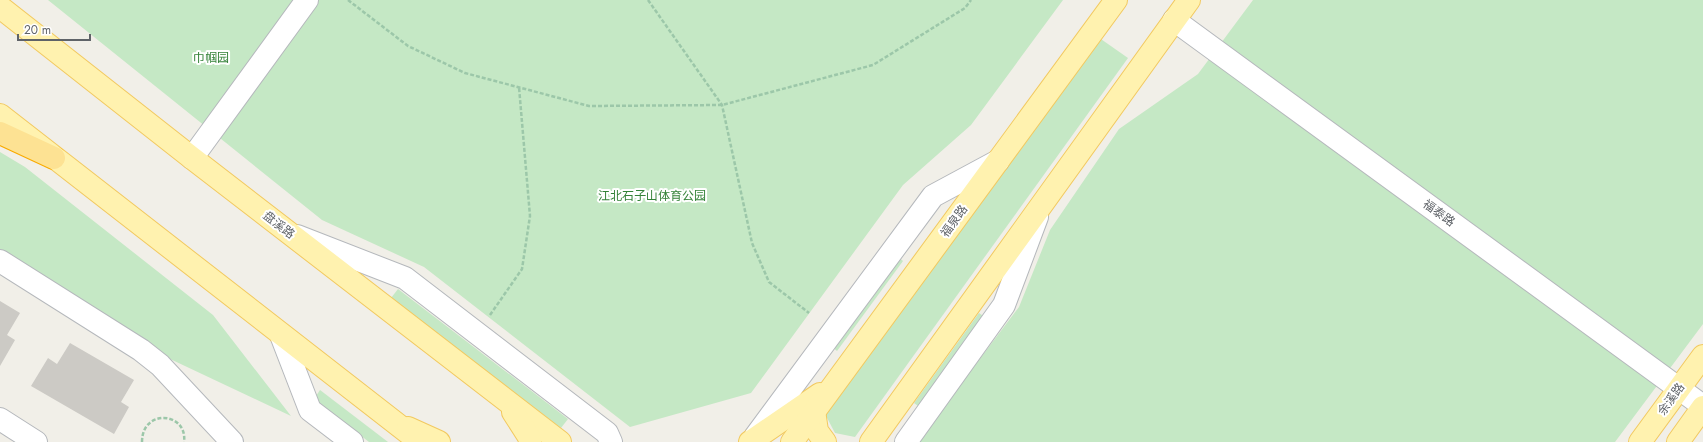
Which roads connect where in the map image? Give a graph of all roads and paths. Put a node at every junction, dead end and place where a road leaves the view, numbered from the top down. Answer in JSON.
{"nodes":[{"id":1,"x":307,"y":0,"type":"edge"},
{"id":2,"x":348,"y":0,"type":"edge"},
{"id":3,"x":648,"y":0,"type":"edge"},
{"id":4,"x":971,"y":0,"type":"edge"},
{"id":5,"x":1116,"y":0,"type":"edge"},
{"id":6,"x":1189,"y":0,"type":"edge"},
{"id":7,"x":2,"y":5,"type":"edge"},
{"id":8,"x":1174,"y":20,"type":"junction"},
{"id":9,"x":519,"y":87,"type":"junction"},
{"id":10,"x":722,"y":105,"type":"junction"},
{"id":11,"x":0,"y":115,"type":"edge"},
{"id":12,"x":0,"y":133,"type":"edge"},
{"id":13,"x":54,"y":158,"type":"junction"},
{"id":14,"x":192,"y":158,"type":"junction"},
{"id":15,"x":998,"y":161,"type":"junction"},
{"id":16,"x":1041,"y":206,"type":"junction"},
{"id":17,"x":289,"y":232,"type":"junction"},
{"id":18,"x":0,"y":262,"type":"edge"},
{"id":19,"x":809,"y":314,"type":"dead end"},
{"id":20,"x":489,"y":317,"type":"dead end"},
{"id":21,"x":281,"y":335,"type":"junction"},
{"id":22,"x":1703,"y":356,"type":"edge"},
{"id":23,"x":834,"y":384,"type":"junction"},
{"id":24,"x":1679,"y":388,"type":"junction"},
{"id":25,"x":505,"y":400,"type":"junction"},
{"id":26,"x":1703,"y":407,"type":"edge"},
{"id":27,"x":814,"y":411,"type":"junction"},
{"id":28,"x":0,"y":419,"type":"edge"},
{"id":29,"x":886,"y":421,"type":"junction"},
{"id":30,"x":396,"y":423,"type":"junction"},
{"id":31,"x":752,"y":441,"type":"edge"},
{"id":32,"x":36,"y":442,"type":"edge"},
{"id":33,"x":142,"y":442,"type":"edge"},
{"id":34,"x":184,"y":442,"type":"edge"},
{"id":35,"x":232,"y":442,"type":"edge"},
{"id":36,"x":352,"y":442,"type":"edge"},
{"id":37,"x":420,"y":442,"type":"edge"},
{"id":38,"x":439,"y":442,"type":"edge"},
{"id":39,"x":530,"y":442,"type":"edge"},
{"id":40,"x":560,"y":442,"type":"edge"},
{"id":41,"x":611,"y":442,"type":"edge"},
{"id":42,"x":792,"y":442,"type":"edge"},
{"id":43,"x":825,"y":442,"type":"edge"},
{"id":44,"x":871,"y":442,"type":"edge"},
{"id":45,"x":877,"y":442,"type":"edge"},
{"id":46,"x":906,"y":442,"type":"edge"},
{"id":47,"x":1640,"y":442,"type":"edge"},
{"id":48,"x":1678,"y":442,"type":"edge"}],
"edges":[{"from":1,"to":14,"type":"street"},
{"from":2,"to":9,"type":"path"},
{"from":3,"to":10,"type":"path"},
{"from":4,"to":10,"type":"path"},
{"from":5,"to":15,"type":"main road","name":"福泉路"},
{"from":6,"to":8,"type":"main road"},
{"from":7,"to":14,"type":"main road","name":"盘溪路"},
{"from":8,"to":16,"type":"main road"},
{"from":8,"to":24,"type":"street","name":"福泰路"},
{"from":9,"to":10,"type":"path"},
{"from":9,"to":20,"type":"path"},
{"from":10,"to":19,"type":"path"},
{"from":11,"to":13,"type":"main road"},
{"from":12,"to":13,"type":"highway"},
{"from":13,"to":21,"type":"main road"},
{"from":14,"to":17,"type":"main road","name":"盘溪路"},
{"from":15,"to":23,"type":"main road","name":"福泉路"},
{"from":15,"to":31,"type":"street"},
{"from":16,"to":29,"type":"main road"},
{"from":16,"to":46,"type":"street"},
{"from":17,"to":25,"type":"main road","name":"盘溪路"},
{"from":17,"to":41,"type":"street"},
{"from":18,"to":35,"type":"street"},
{"from":21,"to":30,"type":"main road"},
{"from":21,"to":36,"type":"street"},
{"from":22,"to":24,"type":"main road","name":"余溪路"},
{"from":23,"to":27,"type":"main road","name":"福泉路"},
{"from":23,"to":31,"type":"main road"},
{"from":24,"to":26,"type":"street","name":"福泰路"},
{"from":24,"to":47,"type":"main road","name":"余溪路"},
{"from":25,"to":39,"type":"main road"},
{"from":25,"to":40,"type":"main road","name":"盘溪路"},
{"from":26,"to":48,"type":"main road"},
{"from":27,"to":42,"type":"main road","name":"福泉路"},
{"from":27,"to":43,"type":"main road"},
{"from":28,"to":32,"type":"street"},
{"from":29,"to":44,"type":"main road"},
{"from":29,"to":45,"type":"main road"},
{"from":30,"to":37,"type":"main road"},
{"from":30,"to":38,"type":"main road"},
{"from":33,"to":34,"type":"path"}]}
